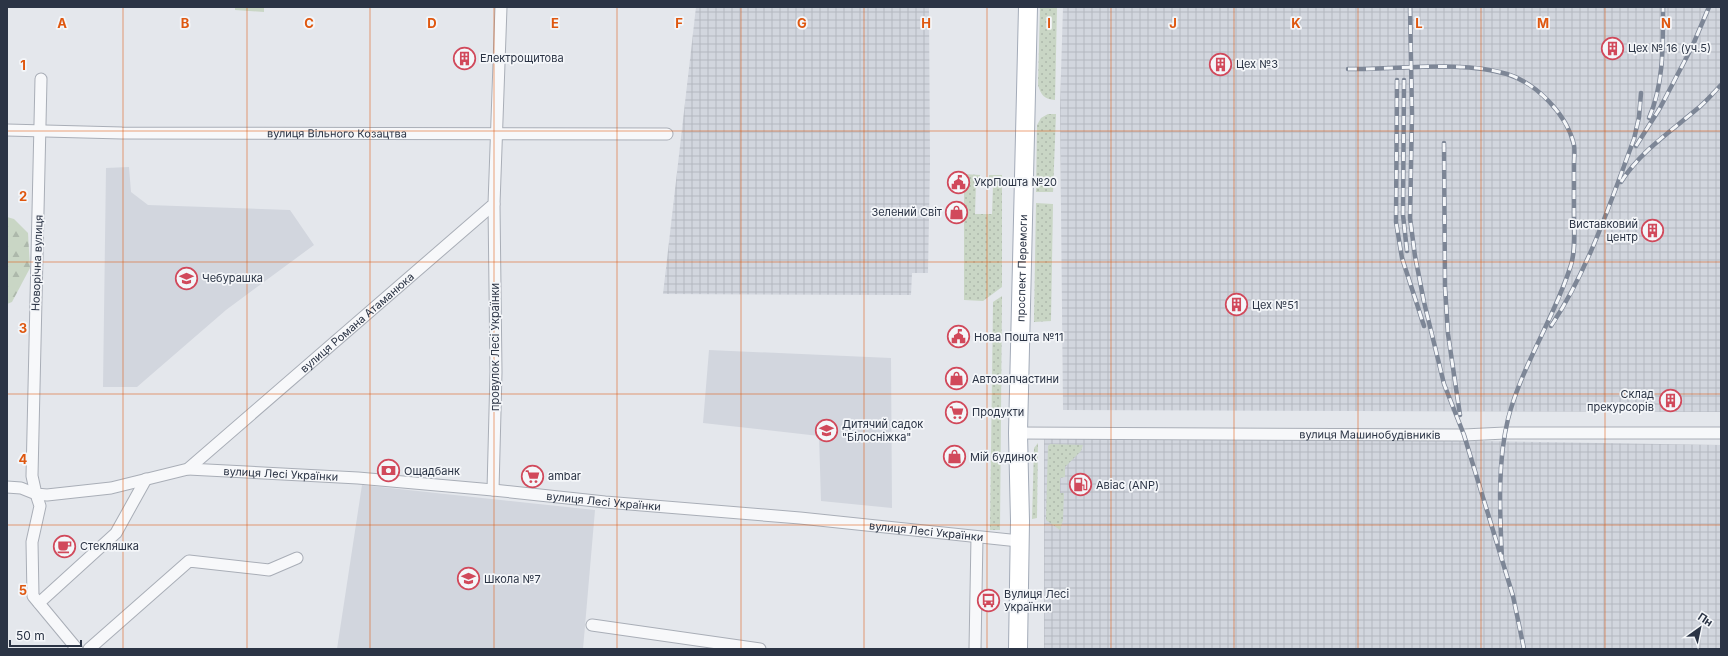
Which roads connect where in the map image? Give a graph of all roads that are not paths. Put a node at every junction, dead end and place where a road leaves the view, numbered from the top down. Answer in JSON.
{"nodes":[{"id":1,"x":501,"y":7,"type":"edge"},
{"id":2,"x":1028,"y":7,"type":"edge"},
{"id":3,"x":41,"y":79,"type":"dead end"},
{"id":4,"x":7,"y":130,"type":"edge"},
{"id":5,"x":40,"y":130,"type":"junction"},
{"id":6,"x":667,"y":134,"type":"dead end"},
{"id":7,"x":497,"y":135,"type":"junction"},
{"id":8,"x":494,"y":204,"type":"junction"},
{"id":9,"x":1721,"y":432,"type":"edge"},
{"id":10,"x":1018,"y":433,"type":"junction"},
{"id":11,"x":188,"y":468,"type":"junction"},
{"id":12,"x":146,"y":479,"type":"junction"},
{"id":13,"x":7,"y":487,"type":"edge"},
{"id":14,"x":493,"y":490,"type":"junction"},
{"id":15,"x":36,"y":494,"type":"junction"},
{"id":16,"x":977,"y":537,"type":"junction"},
{"id":17,"x":1019,"y":541,"type":"junction"},
{"id":18,"x":297,"y":558,"type":"dead end"},
{"id":19,"x":36,"y":600,"type":"junction"},
{"id":20,"x":592,"y":625,"type":"dead end"},
{"id":21,"x":77,"y":649,"type":"edge"},
{"id":22,"x":89,"y":649,"type":"edge"},
{"id":23,"x":760,"y":649,"type":"edge"},
{"id":24,"x":975,"y":649,"type":"edge"},
{"id":25,"x":1018,"y":649,"type":"edge"}],
"edges":[{"from":1,"to":7,"type":"street"},
{"from":2,"to":10,"type":"main road","name":"проспект Перемоги"},
{"from":3,"to":5,"type":"street","name":"Новорічна вулиця"},
{"from":4,"to":5,"type":"street","name":"вулиця Вільного Козацтва"},
{"from":5,"to":7,"type":"street","name":"вулиця Вільного Козацтва"},
{"from":5,"to":15,"type":"street","name":"Новорічна вулиця"},
{"from":6,"to":7,"type":"street","name":"вулиця Вільного Козацтва"},
{"from":7,"to":8,"type":"street"},
{"from":8,"to":11,"type":"street","name":"вулиця Романа Атаманюка"},
{"from":8,"to":14,"type":"street","name":"провулок Лесі Українки"},
{"from":9,"to":10,"type":"street","name":"вулиця Машинобудівників"},
{"from":10,"to":17,"type":"main road","name":"проспект Перемоги"},
{"from":11,"to":12,"type":"street","name":"вулиця Романа Атаманюка"},
{"from":11,"to":14,"type":"street","name":"вулиця Лесі Українки"},
{"from":12,"to":15,"type":"street","name":"вулиця Романа Атаманюка"},
{"from":12,"to":19,"type":"street"},
{"from":13,"to":15,"type":"street","name":"вулиця Романа Атаманюка"},
{"from":14,"to":16,"type":"street","name":"вулиця Лесі Українки"},
{"from":15,"to":19,"type":"street"},
{"from":16,"to":17,"type":"street","name":"вулиця Лесі Українки"},
{"from":16,"to":24,"type":"street"},
{"from":17,"to":25,"type":"main road","name":"проспект Перемоги"},
{"from":18,"to":22,"type":"street"},
{"from":19,"to":21,"type":"street"},
{"from":20,"to":23,"type":"street"}]}
